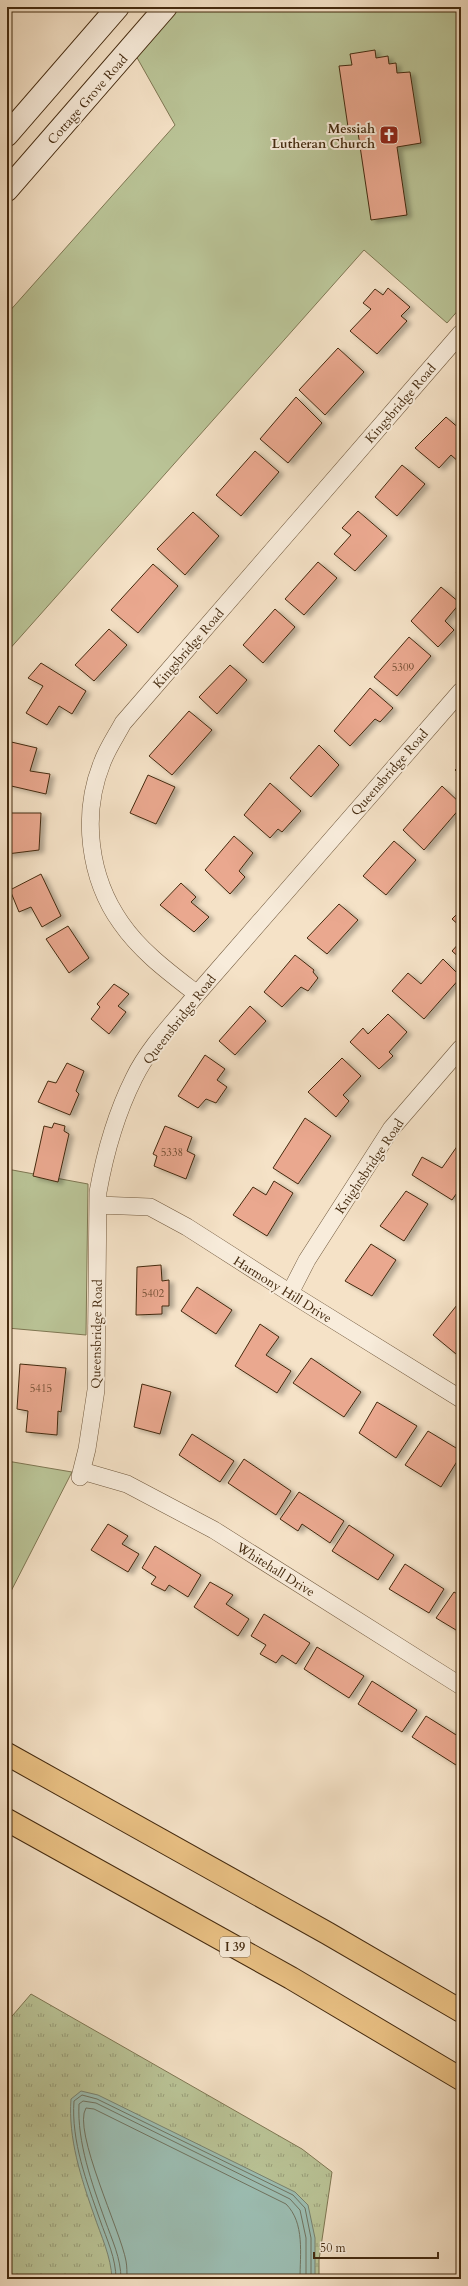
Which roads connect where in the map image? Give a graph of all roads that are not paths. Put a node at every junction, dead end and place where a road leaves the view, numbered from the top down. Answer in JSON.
{"nodes":[{"id":1,"x":118,"y":7,"type":"edge"},
{"id":2,"x":166,"y":7,"type":"edge"},
{"id":3,"x":7,"y":135,"type":"edge"},
{"id":4,"x":7,"y":190,"type":"edge"},
{"id":5,"x":461,"y":333,"type":"edge"},
{"id":6,"x":461,"y":691,"type":"edge"},
{"id":7,"x":197,"y":994,"type":"junction"},
{"id":8,"x":461,"y":1048,"type":"edge"},
{"id":9,"x":98,"y":1205,"type":"junction"},
{"id":10,"x":290,"y":1294,"type":"junction"},
{"id":11,"x":461,"y":1399,"type":"edge"},
{"id":12,"x":81,"y":1474,"type":"joint"},
{"id":13,"x":461,"y":1686,"type":"edge"},
{"id":14,"x":7,"y":1754,"type":"edge"},
{"id":15,"x":7,"y":1820,"type":"edge"},
{"id":16,"x":461,"y":2011,"type":"edge"},
{"id":17,"x":461,"y":2079,"type":"edge"}],
"edges":[{"from":1,"to":3,"type":"main road"},
{"from":2,"to":4,"type":"main road","name":"Cottage Grove Road"},
{"from":5,"to":7,"type":"street","name":"Kingsbridge Road"},
{"from":6,"to":7,"type":"street","name":"Queensbridge Road"},
{"from":7,"to":9,"type":"street","name":"Queensbridge Road"},
{"from":8,"to":10,"type":"street","name":"Knightsbridge Road"},
{"from":9,"to":10,"type":"street","name":"Harmony Hill Drive"},
{"from":9,"to":12,"type":"street","name":"Queensbridge Road"},
{"from":10,"to":11,"type":"street","name":"Harmony Hill Drive"},
{"from":12,"to":13,"type":"street","name":"Whitehall Drive"},
{"from":14,"to":16,"type":"highway"},
{"from":15,"to":17,"type":"highway","number":"I 39"}]}
